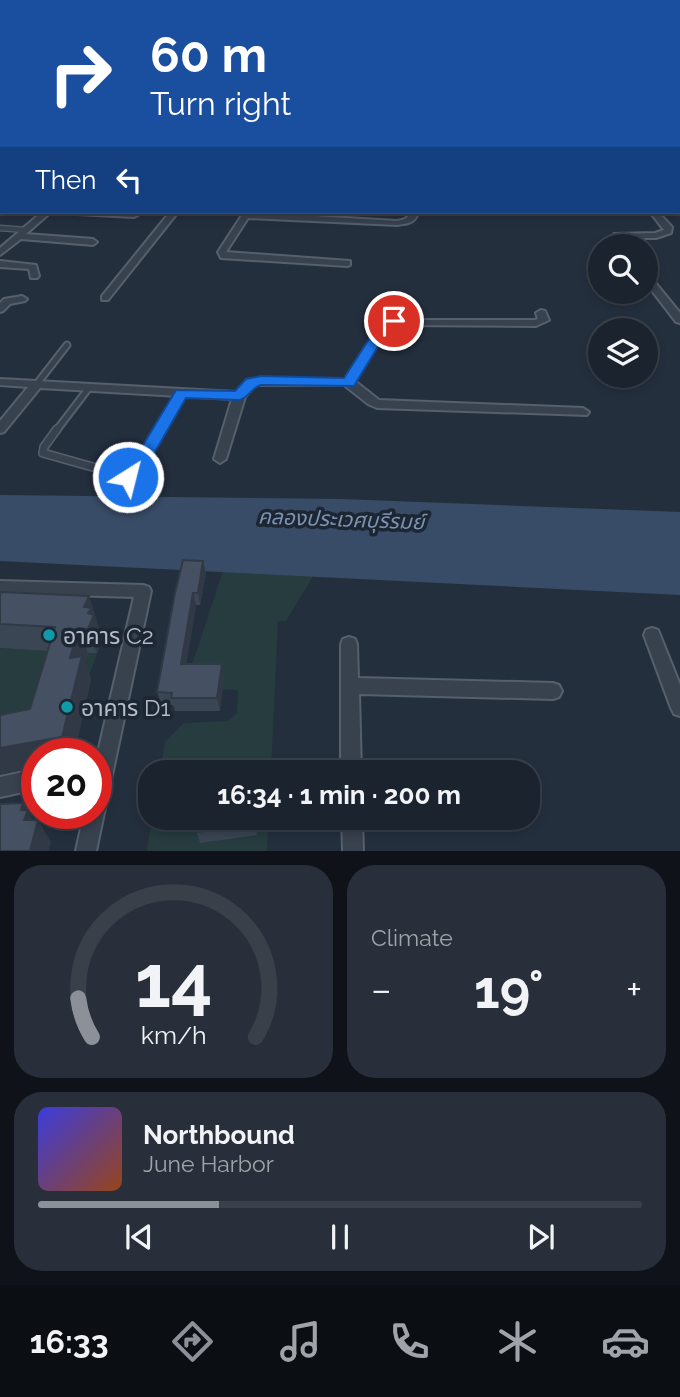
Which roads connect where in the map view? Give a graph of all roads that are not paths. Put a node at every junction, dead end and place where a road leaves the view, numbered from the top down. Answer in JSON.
{"nodes":[{"id":1,"x":45,"y":214,"type":"edge"},
{"id":2,"x":116,"y":214,"type":"edge"},
{"id":3,"x":172,"y":214,"type":"edge"},
{"id":4,"x":246,"y":214,"type":"edge"},
{"id":5,"x":262,"y":214,"type":"edge"},
{"id":6,"x":414,"y":214,"type":"edge"},
{"id":7,"x":656,"y":214,"type":"edge"},
{"id":8,"x":134,"y":215,"type":"dead end"},
{"id":9,"x":0,"y":228,"type":"edge"},
{"id":10,"x":23,"y":233,"type":"junction"},
{"id":11,"x":658,"y":234,"type":"edge"},
{"id":12,"x":93,"y":242,"type":"dead end"},
{"id":13,"x":0,"y":252,"type":"edge"},
{"id":14,"x":347,"y":263,"type":"dead end"},
{"id":15,"x":0,"y":264,"type":"edge"},
{"id":16,"x":34,"y":276,"type":"dead end"},
{"id":17,"x":658,"y":292,"type":"edge"},
{"id":18,"x":105,"y":298,"type":"dead end"},
{"id":19,"x":22,"y":299,"type":"dead end"},
{"id":20,"x":0,"y":309,"type":"edge"},
{"id":21,"x":541,"y":313,"type":"dead end"},
{"id":22,"x":680,"y":320,"type":"edge"},
{"id":23,"x":66,"y":345,"type":"dead end"},
{"id":24,"x":0,"y":382,"type":"edge"},
{"id":25,"x":348,"y":383,"type":"junction"},
{"id":26,"x":36,"y":385,"type":"junction"},
{"id":27,"x":88,"y":389,"type":"junction"},
{"id":28,"x":181,"y":393,"type":"junction"},
{"id":29,"x":239,"y":396,"type":"junction"},
{"id":30,"x":583,"y":412,"type":"dead end"},
{"id":31,"x":0,"y":429,"type":"edge"},
{"id":32,"x":220,"y":459,"type":"dead end"},
{"id":33,"x":0,"y":587,"type":"edge"},
{"id":34,"x":652,"y":635,"type":"dead end"},
{"id":35,"x":349,"y":645,"type":"dead end"},
{"id":36,"x":349,"y":686,"type":"junction"},
{"id":37,"x":553,"y":691,"type":"dead end"},
{"id":38,"x":680,"y":708,"type":"edge"},
{"id":39,"x":108,"y":738,"type":"edge"},
{"id":40,"x":351,"y":760,"type":"edge"},
{"id":41,"x":21,"y":782,"type":"edge"},
{"id":42,"x":0,"y":787,"type":"edge"},
{"id":43,"x":91,"y":829,"type":"edge"},
{"id":44,"x":352,"y":830,"type":"edge"},
{"id":45,"x":86,"y":851,"type":"edge"},
{"id":46,"x":353,"y":851,"type":"edge"}],
"edges":[{"from":1,"to":10,"type":"street"},
{"from":2,"to":8,"type":"street"},
{"from":3,"to":18,"type":"street"},
{"from":4,"to":14,"type":"street"},
{"from":5,"to":6,"type":"street"},
{"from":7,"to":11,"type":"street"},
{"from":9,"to":10,"type":"lane"},
{"from":10,"to":12,"type":"street"},
{"from":10,"to":13,"type":"street"},
{"from":15,"to":16,"type":"street"},
{"from":17,"to":22,"type":"street"},
{"from":19,"to":20,"type":"street"},
{"from":21,"to":25,"type":"street"},
{"from":23,"to":26,"type":"lane"},
{"from":24,"to":26,"type":"street"},
{"from":25,"to":29,"type":"street"},
{"from":25,"to":30,"type":"street"},
{"from":26,"to":27,"type":"street"},
{"from":26,"to":31,"type":"street"},
{"from":27,"to":28,"type":"street"},
{"from":27,"to":28,"type":"lane"},
{"from":28,"to":29,"type":"street"},
{"from":29,"to":32,"type":"street"},
{"from":33,"to":39,"type":"street"},
{"from":34,"to":38,"type":"street"},
{"from":35,"to":36,"type":"street"},
{"from":36,"to":37,"type":"street"},
{"from":36,"to":40,"type":"street"},
{"from":41,"to":42,"type":"street"},
{"from":43,"to":45,"type":"street"},
{"from":44,"to":46,"type":"street"}]}
